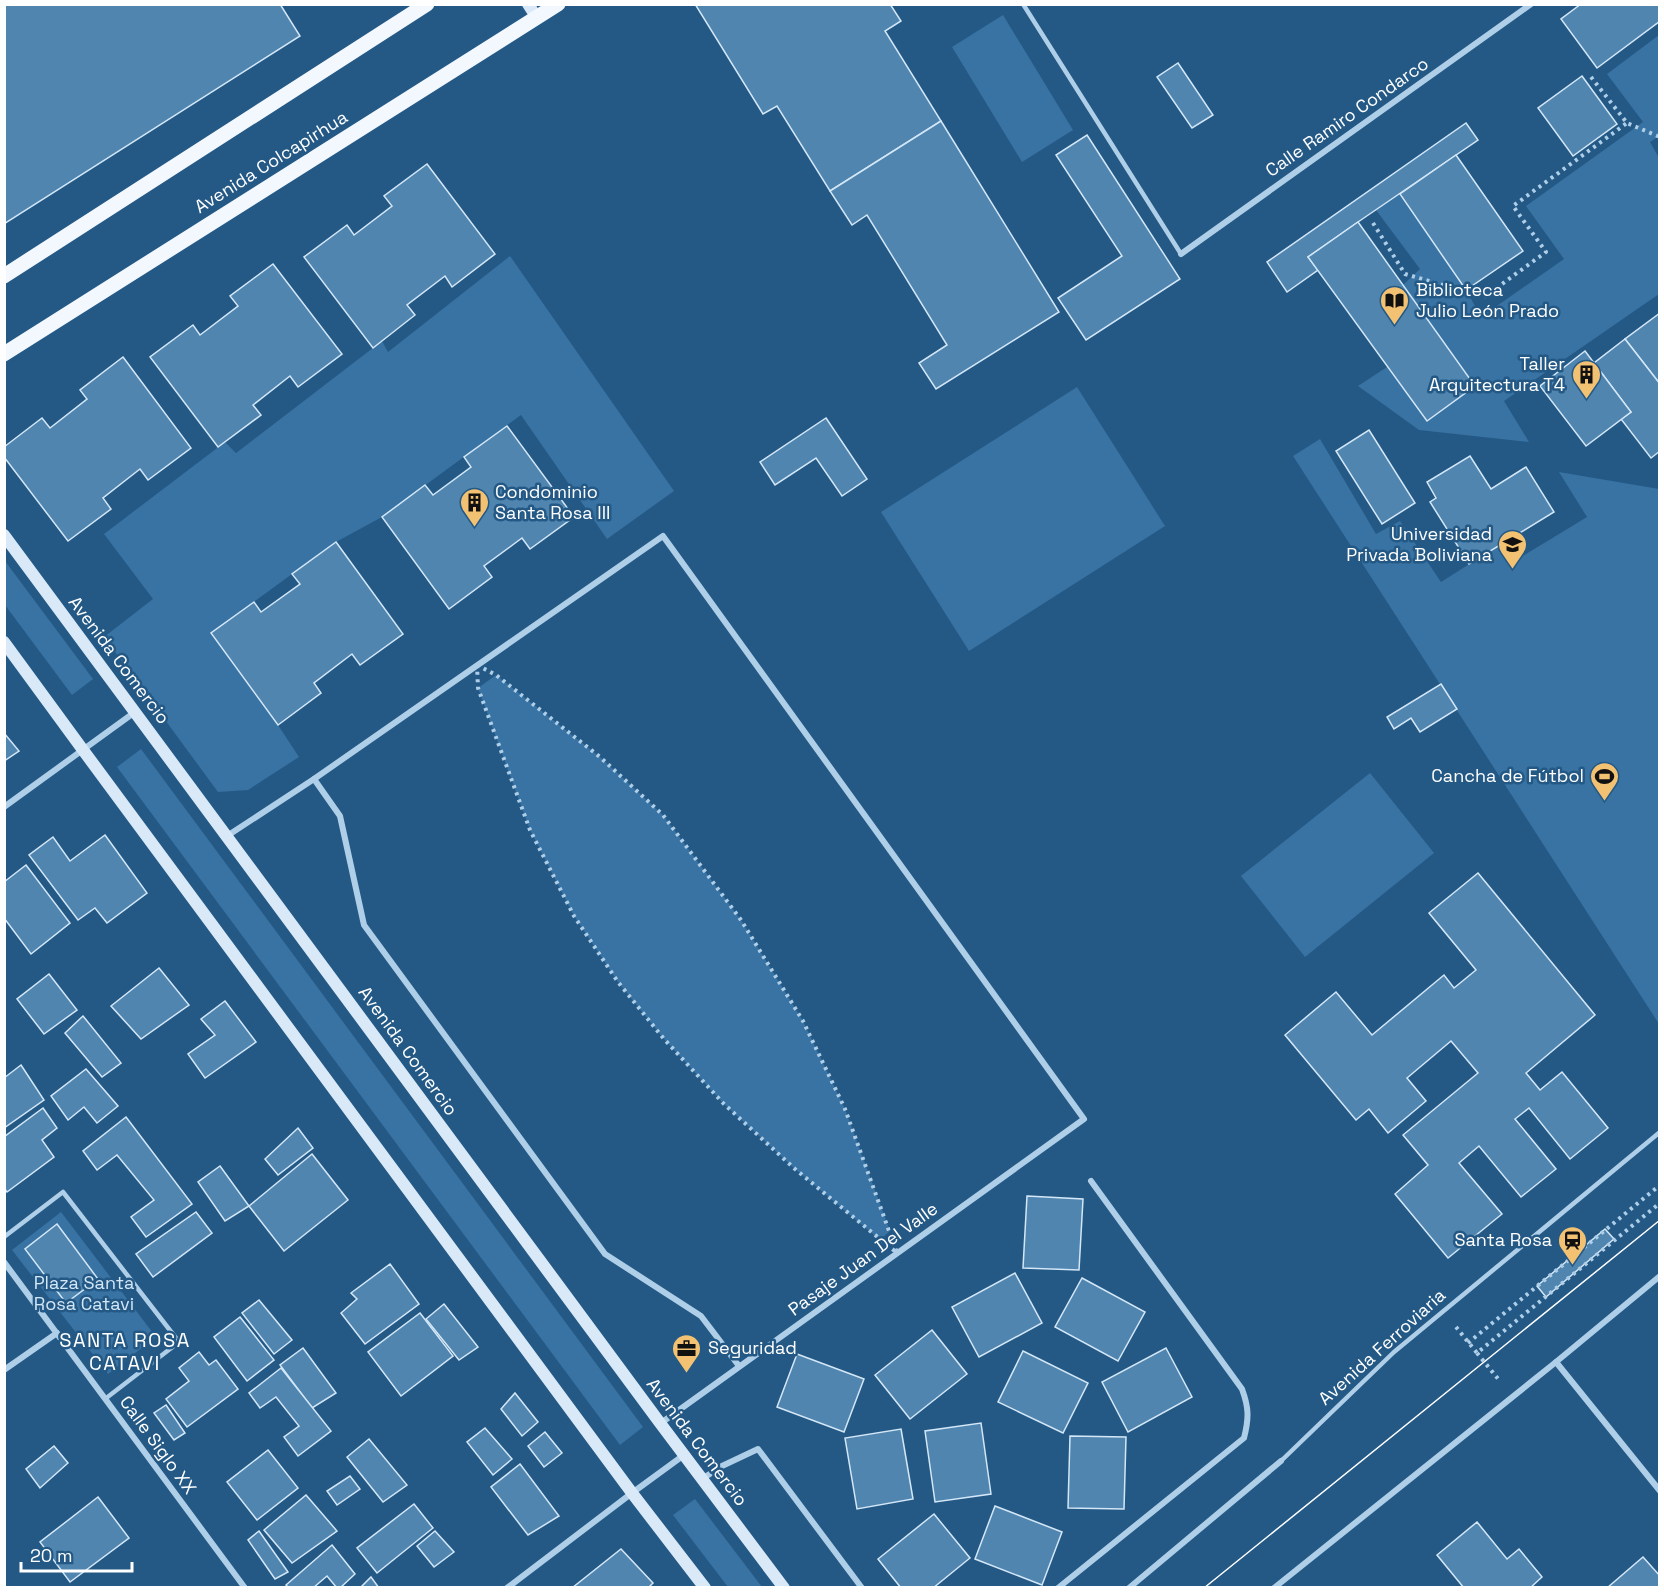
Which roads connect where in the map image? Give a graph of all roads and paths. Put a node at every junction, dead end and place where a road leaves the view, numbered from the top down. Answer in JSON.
{"nodes":[{"id":1,"x":427,"y":4,"type":"edge"},
{"id":2,"x":528,"y":4,"type":"edge"},
{"id":3,"x":558,"y":4,"type":"edge"},
{"id":4,"x":1023,"y":4,"type":"edge"},
{"id":5,"x":1531,"y":4,"type":"edge"},
{"id":6,"x":537,"y":18,"type":"junction"},
{"id":7,"x":1592,"y":77,"type":"dead end"},
{"id":8,"x":1627,"y":123,"type":"junction"},
{"id":9,"x":1659,"y":137,"type":"edge"},
{"id":10,"x":1373,"y":223,"type":"dead end"},
{"id":11,"x":1181,"y":254,"type":"joint"},
{"id":12,"x":4,"y":276,"type":"edge"},
{"id":13,"x":4,"y":354,"type":"edge"},
{"id":14,"x":4,"y":535,"type":"edge"},
{"id":15,"x":4,"y":642,"type":"edge"},
{"id":16,"x":477,"y":665,"type":"junction"},
{"id":17,"x":136,"y":712,"type":"junction"},
{"id":18,"x":82,"y":750,"type":"junction"},
{"id":19,"x":314,"y":778,"type":"junction"},
{"id":20,"x":4,"y":807,"type":"edge"},
{"id":21,"x":227,"y":836,"type":"junction"},
{"id":22,"x":1659,"y":1132,"type":"edge"},
{"id":23,"x":1091,"y":1182,"type":"dead end"},
{"id":24,"x":1659,"y":1185,"type":"edge"},
{"id":25,"x":1659,"y":1203,"type":"edge"},
{"id":26,"x":4,"y":1237,"type":"edge"},
{"id":27,"x":897,"y":1253,"type":"junction"},
{"id":28,"x":4,"y":1262,"type":"edge"},
{"id":29,"x":1659,"y":1276,"type":"edge"},
{"id":30,"x":57,"y":1333,"type":"junction"},
{"id":31,"x":1477,"y":1353,"type":"junction"},
{"id":32,"x":1556,"y":1362,"type":"junction"},
{"id":33,"x":739,"y":1366,"type":"junction"},
{"id":34,"x":4,"y":1370,"type":"edge"},
{"id":35,"x":1512,"y":1397,"type":"junction"},
{"id":36,"x":105,"y":1399,"type":"junction"},
{"id":37,"x":660,"y":1423,"type":"junction"},
{"id":38,"x":684,"y":1455,"type":"junction"},
{"id":39,"x":1281,"y":1461,"type":"joint"},
{"id":40,"x":702,"y":1479,"type":"junction"},
{"id":41,"x":1659,"y":1491,"type":"edge"},
{"id":42,"x":632,"y":1493,"type":"junction"},
{"id":43,"x":245,"y":1587,"type":"edge"},
{"id":44,"x":507,"y":1587,"type":"edge"},
{"id":45,"x":705,"y":1587,"type":"edge"},
{"id":46,"x":784,"y":1587,"type":"edge"},
{"id":47,"x":862,"y":1587,"type":"edge"},
{"id":48,"x":1059,"y":1587,"type":"edge"},
{"id":49,"x":1129,"y":1587,"type":"edge"},
{"id":50,"x":1274,"y":1587,"type":"edge"}],
"edges":[{"from":1,"to":12,"type":"main road"},
{"from":2,"to":6,"type":"street"},
{"from":3,"to":6,"type":"main road","name":"Avenida Colcapirhua"},
{"from":4,"to":11,"type":"lane"},
{"from":5,"to":11,"type":"street","name":"Calle Ramiro Condarco"},
{"from":6,"to":13,"type":"main road","name":"Avenida Colcapirhua"},
{"from":7,"to":8,"type":"path"},
{"from":8,"to":9,"type":"path"},
{"from":8,"to":10,"type":"path"},
{"from":14,"to":17,"type":"street","name":"Avenida Comercio"},
{"from":15,"to":18,"type":"street"},
{"from":16,"to":19,"type":"street"},
{"from":16,"to":27,"type":"path"},
{"from":16,"to":27,"type":"path"},
{"from":16,"to":27,"type":"street","name":"Pasaje Juan Del Valle"},
{"from":17,"to":18,"type":"street"},
{"from":17,"to":21,"type":"street","name":"Avenida Comercio"},
{"from":18,"to":20,"type":"street"},
{"from":18,"to":42,"type":"street"},
{"from":19,"to":21,"type":"street"},
{"from":19,"to":33,"type":"street"},
{"from":21,"to":37,"type":"street","name":"Avenida Comercio"},
{"from":22,"to":39,"type":"lane","name":"Avenida Ferroviaria"},
{"from":23,"to":48,"type":"street"},
{"from":24,"to":31,"type":"path"},
{"from":25,"to":31,"type":"path"},
{"from":26,"to":36,"type":"lane"},
{"from":27,"to":33,"type":"street","name":"Pasaje Juan Del Valle"},
{"from":28,"to":30,"type":"street","name":"Calle Siglo XX"},
{"from":29,"to":32,"type":"street"},
{"from":30,"to":34,"type":"street"},
{"from":30,"to":36,"type":"street","name":"Calle Siglo XX"},
{"from":31,"to":35,"type":"path"},
{"from":32,"to":35,"type":"street"},
{"from":32,"to":41,"type":"street"},
{"from":33,"to":37,"type":"street","name":"Pasaje Juan Del Valle"},
{"from":35,"to":50,"type":"street"},
{"from":36,"to":43,"type":"street","name":"Calle Siglo XX"},
{"from":37,"to":38,"type":"street","name":"Avenida Comercio"},
{"from":38,"to":40,"type":"street","name":"Avenida Comercio"},
{"from":38,"to":42,"type":"street"},
{"from":39,"to":49,"type":"street","name":"Avenida Ferroviaria"},
{"from":40,"to":46,"type":"street","name":"Avenida Comercio"},
{"from":40,"to":47,"type":"street"},
{"from":42,"to":44,"type":"street"},
{"from":42,"to":45,"type":"street"}]}
